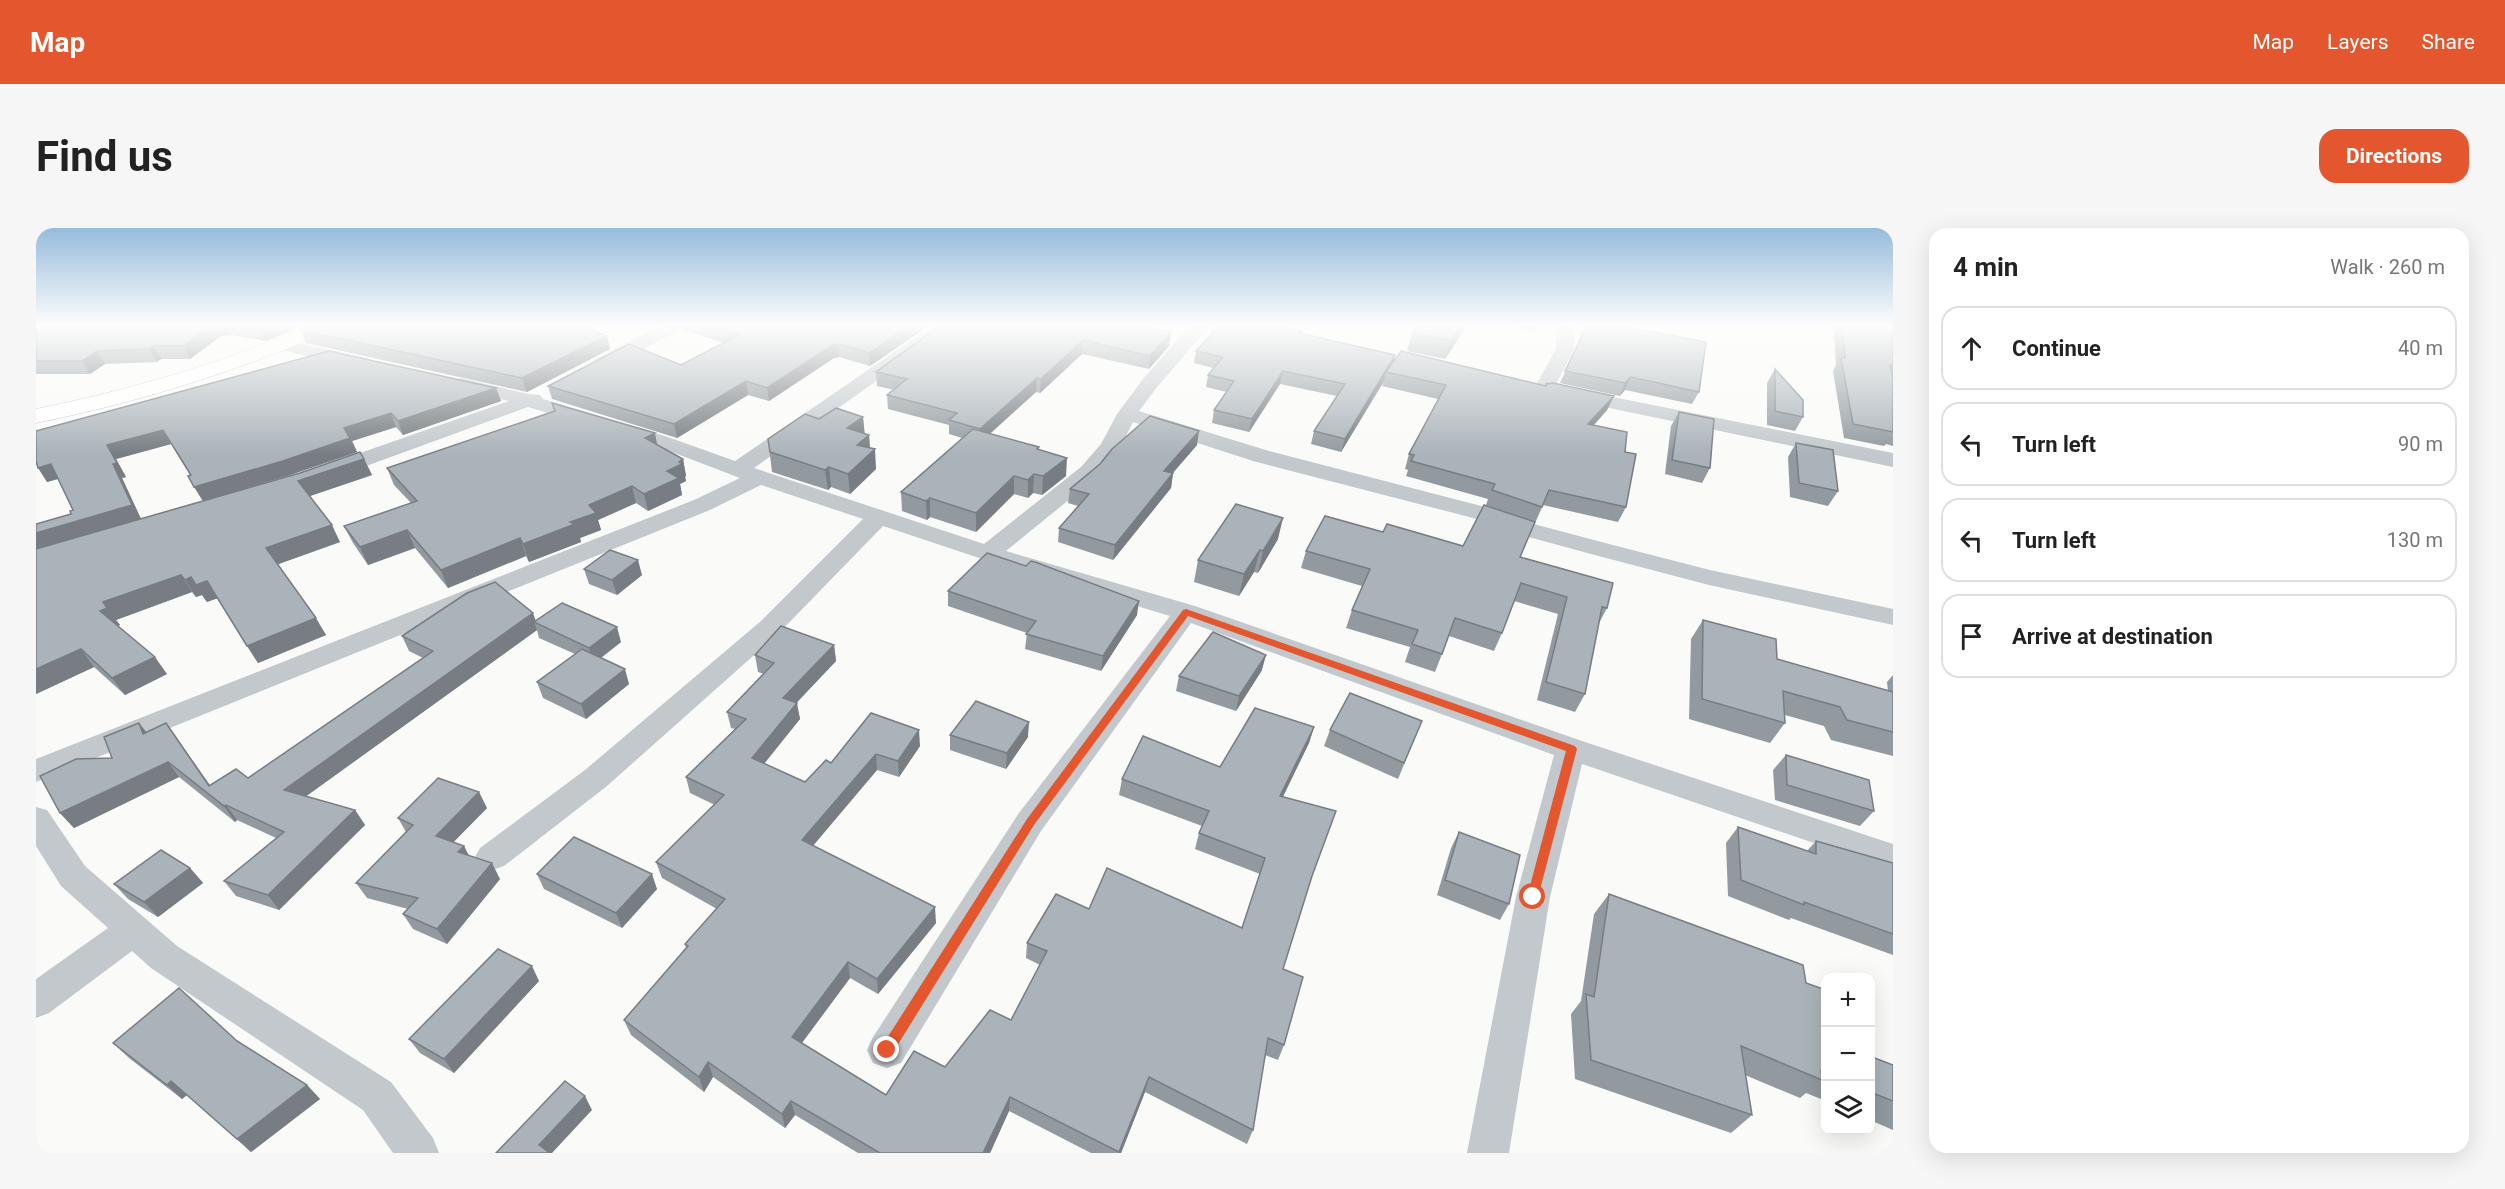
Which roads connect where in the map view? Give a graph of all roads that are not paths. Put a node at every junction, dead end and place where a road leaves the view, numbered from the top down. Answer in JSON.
{"nodes":[{"id":1,"x":213,"y":368,"type":"edge"},
{"id":2,"x":593,"y":368,"type":"edge"},
{"id":3,"x":889,"y":368,"type":"edge"},
{"id":4,"x":1164,"y":368,"type":"edge"},
{"id":5,"x":1549,"y":368,"type":"edge"},
{"id":6,"x":580,"y":375,"type":"edge"},
{"id":7,"x":434,"y":378,"type":"edge"},
{"id":8,"x":539,"y":396,"type":"junction"},
{"id":9,"x":1127,"y":414,"type":"junction"},
{"id":10,"x":36,"y":416,"type":"edge"},
{"id":11,"x":1893,"y":460,"type":"edge"},
{"id":12,"x":749,"y":473,"type":"junction"},
{"id":13,"x":310,"y":478,"type":"edge"},
{"id":14,"x":879,"y":516,"type":"junction"},
{"id":15,"x":988,"y":553,"type":"junction"},
{"id":16,"x":1186,"y":612,"type":"junction"},
{"id":17,"x":1893,"y":617,"type":"edge"},
{"id":18,"x":1572,"y":749,"type":"junction"},
{"id":19,"x":36,"y":771,"type":"edge"},
{"id":20,"x":36,"y":819,"type":"edge"},
{"id":21,"x":492,"y":857,"type":"dead end"},
{"id":22,"x":1893,"y":857,"type":"edge"},
{"id":23,"x":133,"y":930,"type":"junction"},
{"id":24,"x":36,"y":1001,"type":"edge"},
{"id":25,"x":887,"y":1050,"type":"dead end"},
{"id":26,"x":418,"y":1153,"type":"edge"},
{"id":27,"x":1488,"y":1153,"type":"edge"}],
"edges":[{"from":1,"to":10,"type":"main road"},
{"from":2,"to":6,"type":"street"},
{"from":3,"to":12,"type":"street"},
{"from":4,"to":9,"type":"street"},
{"from":5,"to":11,"type":"street"},
{"from":7,"to":8,"type":"street"},
{"from":8,"to":12,"type":"street"},
{"from":8,"to":13,"type":"street"},
{"from":9,"to":15,"type":"street"},
{"from":9,"to":17,"type":"street"},
{"from":12,"to":14,"type":"street"},
{"from":12,"to":19,"type":"street"},
{"from":14,"to":15,"type":"street"},
{"from":14,"to":21,"type":"street"},
{"from":15,"to":16,"type":"street"},
{"from":16,"to":18,"type":"street"},
{"from":16,"to":25,"type":"street"},
{"from":18,"to":22,"type":"street"},
{"from":18,"to":27,"type":"street"},
{"from":20,"to":23,"type":"street"},
{"from":23,"to":24,"type":"street"},
{"from":23,"to":26,"type":"street"}]}
